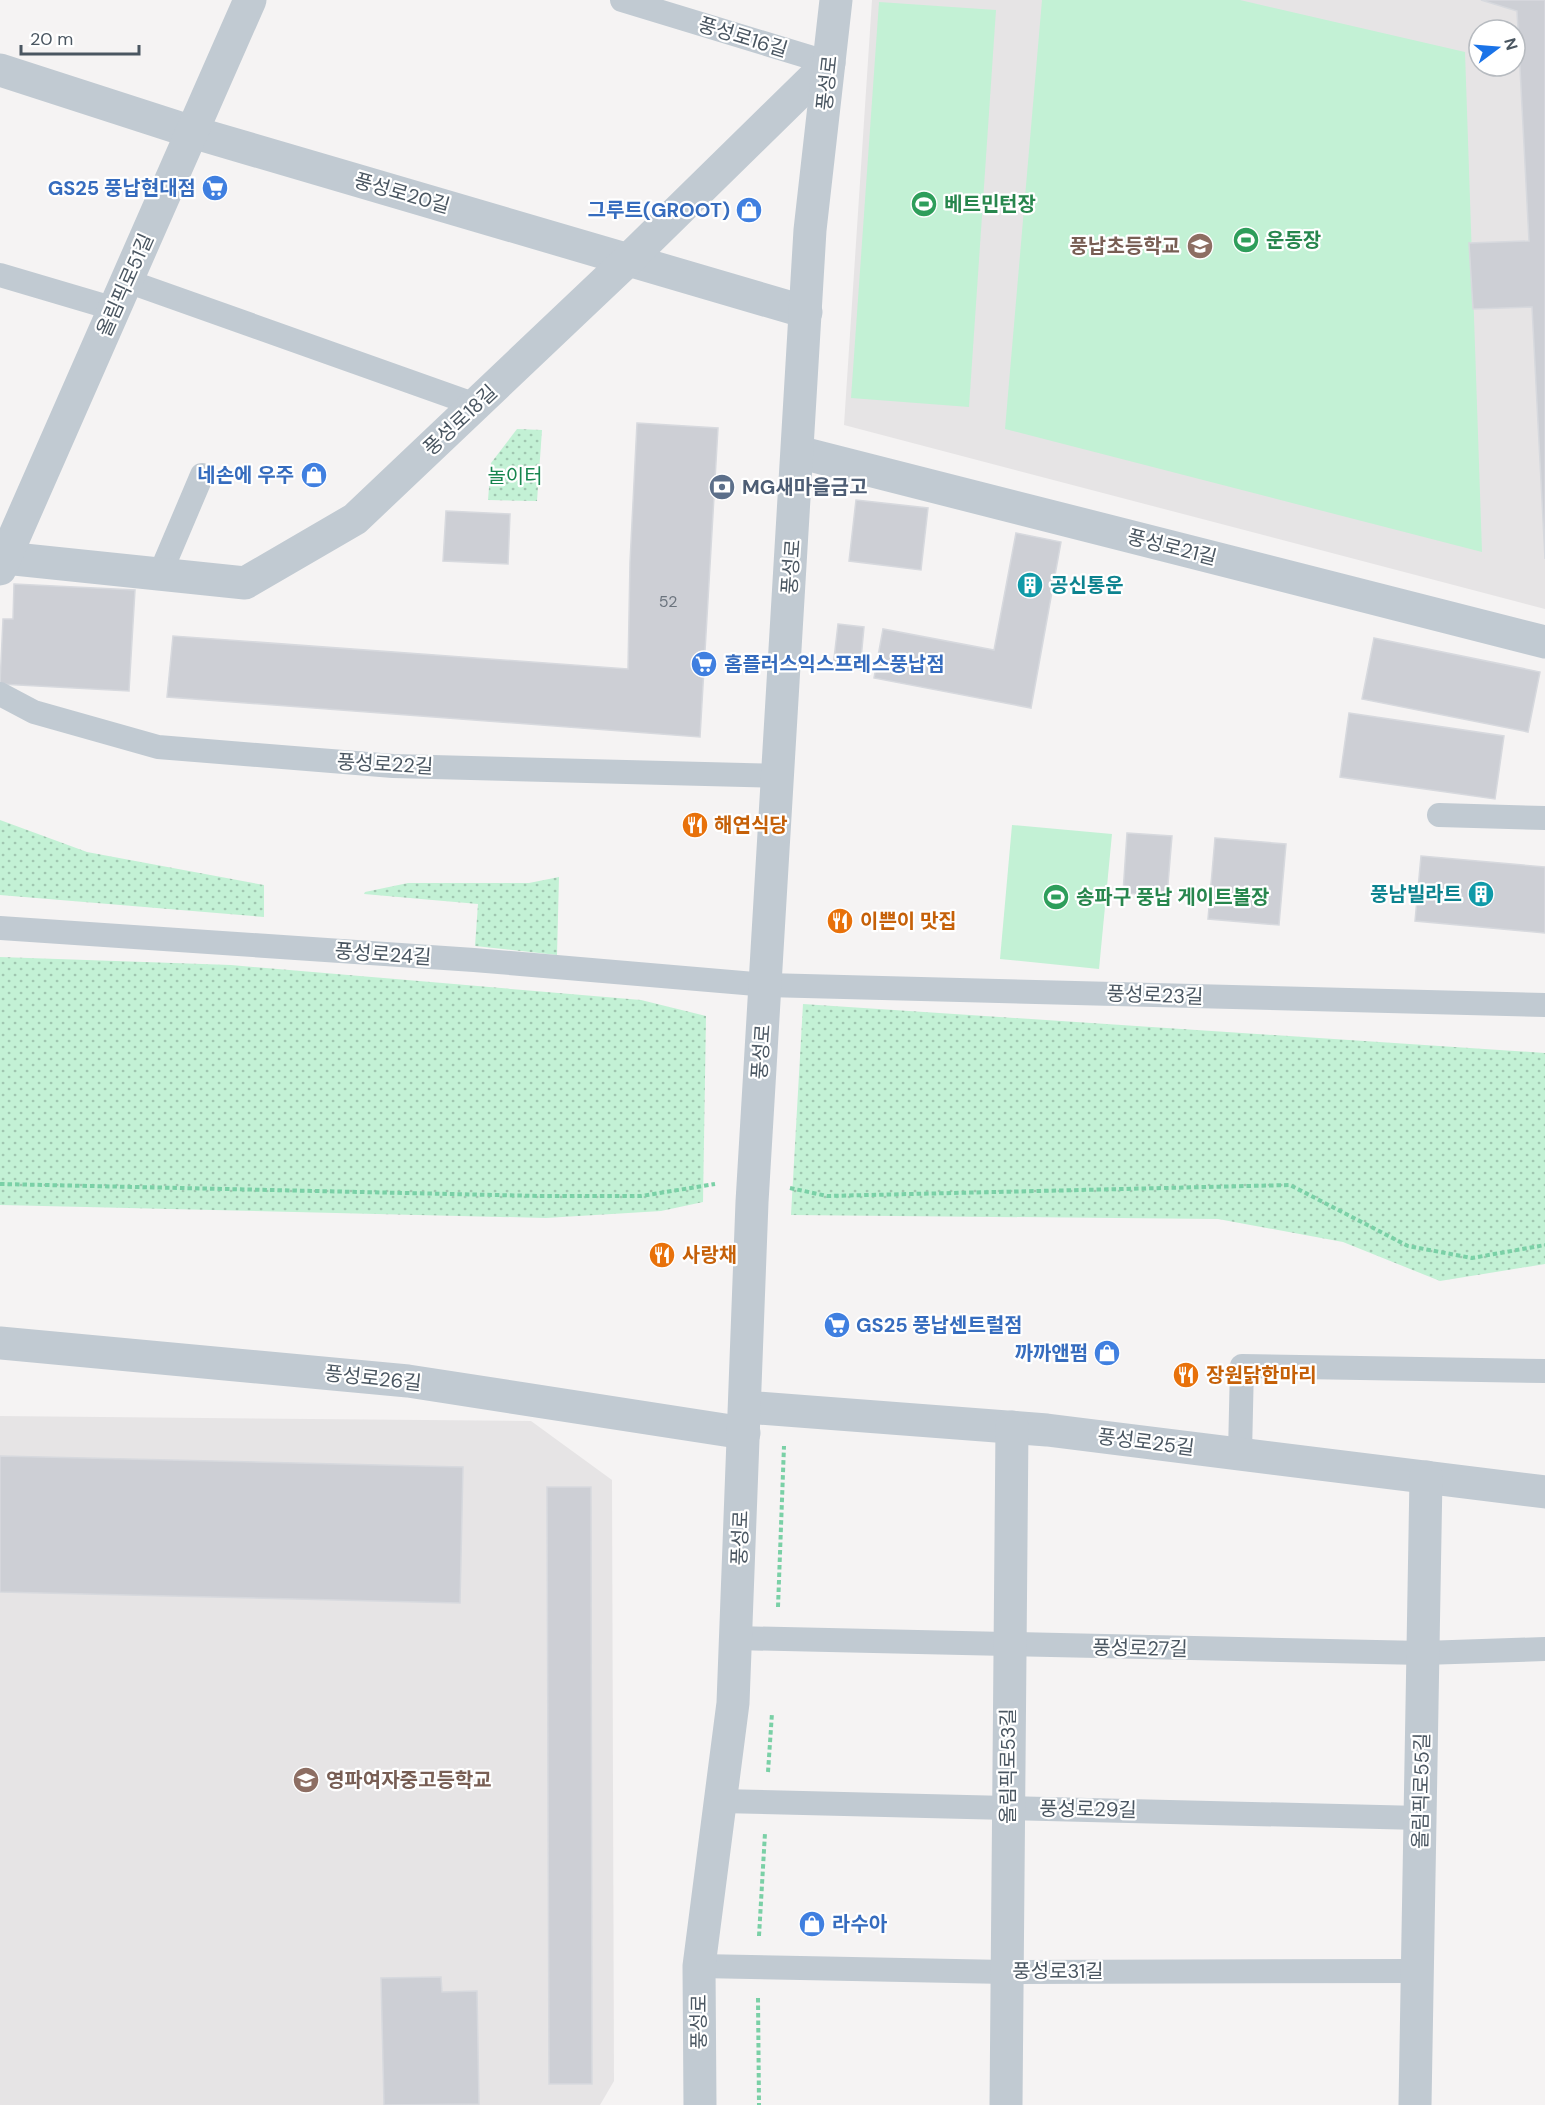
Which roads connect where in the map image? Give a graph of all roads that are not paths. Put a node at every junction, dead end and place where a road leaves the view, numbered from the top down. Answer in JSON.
{"nodes":[{"id":1,"x":250,"y":0,"type":"edge"},
{"id":2,"x":622,"y":0,"type":"edge"},
{"id":3,"x":836,"y":0,"type":"edge"},
{"id":4,"x":829,"y":63,"type":"junction"},
{"id":5,"x":0,"y":70,"type":"edge"},
{"id":6,"x":192,"y":132,"type":"junction"},
{"id":7,"x":628,"y":260,"type":"junction"},
{"id":8,"x":0,"y":275,"type":"edge"},
{"id":9,"x":121,"y":295,"type":"junction"},
{"id":10,"x":806,"y":312,"type":"junction"},
{"id":11,"x":476,"y":405,"type":"junction"},
{"id":12,"x":798,"y":452,"type":"junction"},
{"id":13,"x":202,"y":475,"type":"dead end"},
{"id":14,"x":2,"y":564,"type":"edge"},
{"id":15,"x":160,"y":574,"type":"junction"},
{"id":16,"x":1545,"y":642,"type":"edge"},
{"id":17,"x":0,"y":694,"type":"edge"},
{"id":18,"x":778,"y":776,"type":"junction"},
{"id":19,"x":1439,"y":815,"type":"dead end"},
{"id":20,"x":1545,"y":818,"type":"edge"},
{"id":21,"x":0,"y":928,"type":"edge"},
{"id":22,"x":766,"y":985,"type":"junction"},
{"id":23,"x":1545,"y":1005,"type":"edge"},
{"id":24,"x":0,"y":1343,"type":"edge"},
{"id":25,"x":1545,"y":1371,"type":"edge"},
{"id":26,"x":745,"y":1420,"type":"junction"},
{"id":27,"x":1012,"y":1427,"type":"junction"},
{"id":28,"x":1240,"y":1454,"type":"junction"},
{"id":29,"x":1426,"y":1477,"type":"junction"},
{"id":30,"x":1545,"y":1492,"type":"edge"},
{"id":31,"x":735,"y":1638,"type":"junction"},
{"id":32,"x":1009,"y":1645,"type":"junction"},
{"id":33,"x":1545,"y":1649,"type":"edge"},
{"id":34,"x":1423,"y":1653,"type":"junction"},
{"id":35,"x":720,"y":1801,"type":"junction"},
{"id":36,"x":1008,"y":1807,"type":"junction"},
{"id":37,"x":1420,"y":1818,"type":"junction"},
{"id":38,"x":699,"y":1966,"type":"junction"},
{"id":39,"x":1007,"y":1971,"type":"junction"},
{"id":40,"x":1418,"y":1971,"type":"junction"},
{"id":41,"x":700,"y":2105,"type":"edge"},
{"id":42,"x":1006,"y":2105,"type":"edge"},
{"id":43,"x":1415,"y":2105,"type":"edge"}],
"edges":[{"from":1,"to":6,"type":"street","name":"올림픽로51길"},
{"from":2,"to":4,"type":"lane","name":"풍성로16길"},
{"from":3,"to":4,"type":"street","name":"풍성로"},
{"from":4,"to":7,"type":"street","name":"풍성로18길"},
{"from":4,"to":10,"type":"street","name":"풍성로"},
{"from":5,"to":6,"type":"street","name":"풍성로20길"},
{"from":6,"to":7,"type":"street","name":"풍성로20길"},
{"from":6,"to":9,"type":"street","name":"올림픽로51길"},
{"from":7,"to":10,"type":"street","name":"풍성로20길"},
{"from":7,"to":11,"type":"street","name":"풍성로18길"},
{"from":8,"to":9,"type":"lane"},
{"from":9,"to":11,"type":"lane"},
{"from":9,"to":14,"type":"street","name":"올림픽로51길"},
{"from":10,"to":12,"type":"street","name":"풍성로"},
{"from":11,"to":15,"type":"street","name":"풍성로18길"},
{"from":12,"to":16,"type":"street","name":"풍성로21길"},
{"from":12,"to":18,"type":"street","name":"풍성로"},
{"from":13,"to":15,"type":"lane"},
{"from":14,"to":15,"type":"street","name":"풍성로18길"},
{"from":17,"to":18,"type":"lane","name":"풍성로22길"},
{"from":18,"to":22,"type":"street","name":"풍성로"},
{"from":19,"to":20,"type":"lane"},
{"from":21,"to":22,"type":"lane","name":"풍성로24길"},
{"from":22,"to":23,"type":"lane","name":"풍성로23길"},
{"from":22,"to":26,"type":"street","name":"풍성로"},
{"from":24,"to":26,"type":"street","name":"풍성로26길"},
{"from":25,"to":28,"type":"lane"},
{"from":26,"to":27,"type":"street","name":"풍성로25길"},
{"from":26,"to":31,"type":"street","name":"풍성로"},
{"from":27,"to":28,"type":"street","name":"풍성로25길"},
{"from":27,"to":32,"type":"street","name":"올림픽로53길"},
{"from":28,"to":29,"type":"street","name":"풍성로25길"},
{"from":29,"to":30,"type":"street","name":"풍성로25길"},
{"from":29,"to":34,"type":"street","name":"올림픽로55길"},
{"from":31,"to":32,"type":"lane","name":"풍성로27길"},
{"from":31,"to":35,"type":"street","name":"풍성로"},
{"from":32,"to":34,"type":"lane","name":"풍성로27길"},
{"from":32,"to":36,"type":"street","name":"올림픽로53길"},
{"from":33,"to":34,"type":"lane","name":"풍성로27길"},
{"from":34,"to":37,"type":"street","name":"올림픽로55길"},
{"from":35,"to":36,"type":"lane","name":"풍성로29길"},
{"from":35,"to":38,"type":"street","name":"풍성로"},
{"from":36,"to":37,"type":"lane","name":"풍성로29길"},
{"from":36,"to":39,"type":"street","name":"올림픽로53길"},
{"from":37,"to":40,"type":"street","name":"올림픽로55길"},
{"from":38,"to":39,"type":"lane","name":"풍성로31길"},
{"from":38,"to":41,"type":"street","name":"풍성로"},
{"from":39,"to":40,"type":"lane","name":"풍성로31길"},
{"from":39,"to":42,"type":"street","name":"올림픽로53길"},
{"from":40,"to":43,"type":"street","name":"올림픽로55길"}]}
